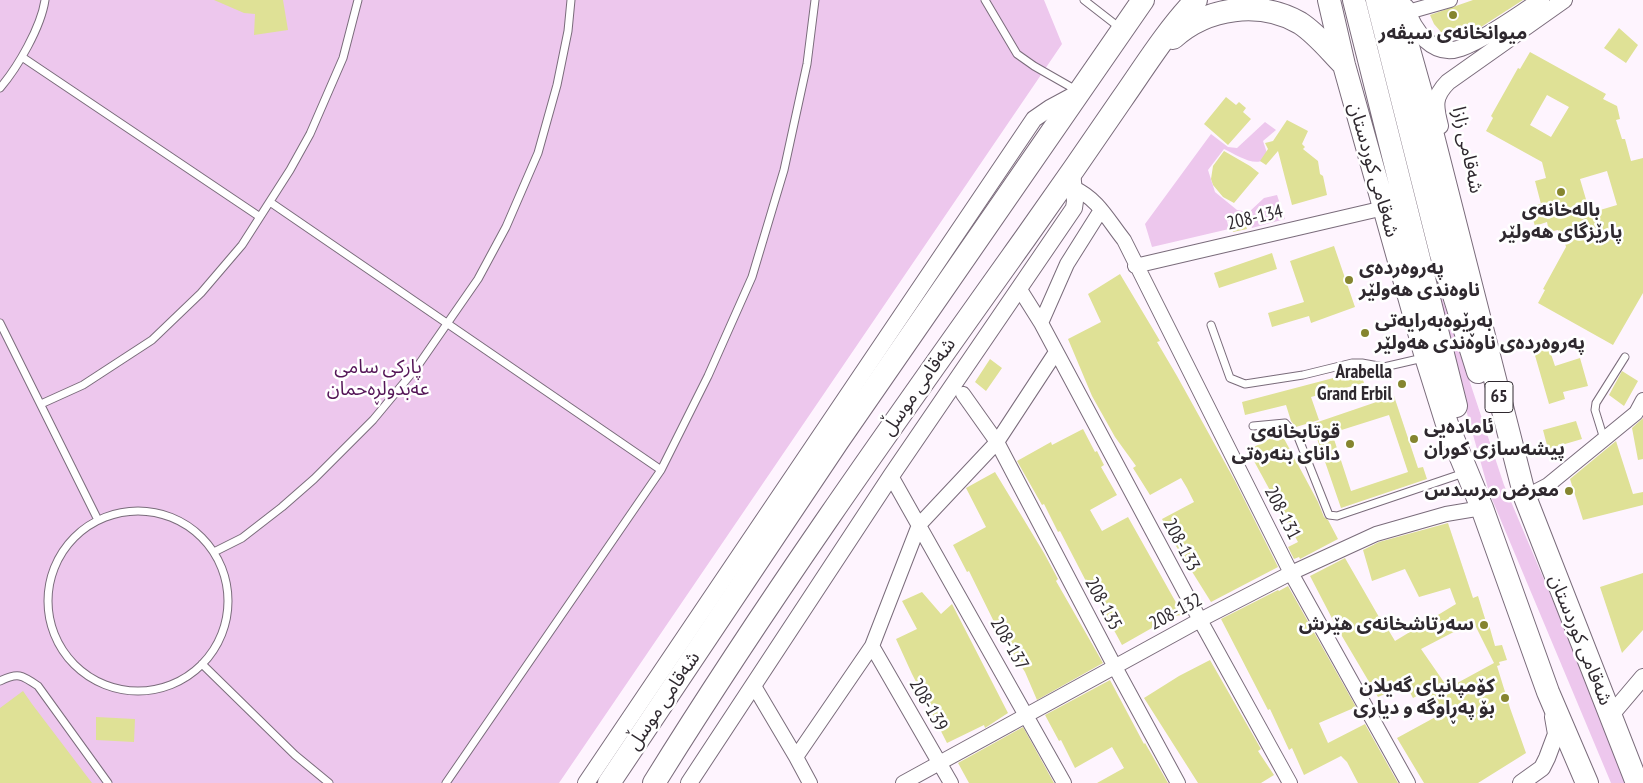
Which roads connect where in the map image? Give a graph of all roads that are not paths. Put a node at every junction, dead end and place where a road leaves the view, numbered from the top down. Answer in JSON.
{"nodes":[{"id":1,"x":45,"y":0,"type":"edge"},
{"id":2,"x":358,"y":0,"type":"edge"},
{"id":3,"x":571,"y":0,"type":"edge"},
{"id":4,"x":814,"y":0,"type":"edge"},
{"id":5,"x":985,"y":0,"type":"edge"},
{"id":6,"x":1084,"y":0,"type":"edge"},
{"id":7,"x":1142,"y":0,"type":"edge"},
{"id":8,"x":1196,"y":0,"type":"edge"},
{"id":9,"x":1329,"y":0,"type":"edge"},
{"id":10,"x":1354,"y":0,"type":"edge"},
{"id":11,"x":1377,"y":0,"type":"edge"},
{"id":12,"x":1450,"y":0,"type":"edge"},
{"id":13,"x":1540,"y":0,"type":"edge"},
{"id":14,"x":1564,"y":0,"type":"edge"},
{"id":15,"x":1402,"y":4,"type":"edge"},
{"id":16,"x":1122,"y":30,"type":"junction"},
{"id":17,"x":22,"y":57,"type":"junction"},
{"id":18,"x":1150,"y":58,"type":"junction"},
{"id":19,"x":1344,"y":65,"type":"junction"},
{"id":20,"x":0,"y":88,"type":"edge"},
{"id":21,"x":1080,"y":92,"type":"junction"},
{"id":22,"x":1073,"y":180,"type":"junction"},
{"id":23,"x":270,"y":202,"type":"junction"},
{"id":24,"x":1384,"y":208,"type":"junction"},
{"id":25,"x":1101,"y":210,"type":"junction"},
{"id":26,"x":260,"y":217,"type":"junction"},
{"id":27,"x":1462,"y":252,"type":"junction"},
{"id":28,"x":1135,"y":266,"type":"junction"},
{"id":29,"x":1019,"y":288,"type":"junction"},
{"id":30,"x":0,"y":323,"type":"edge"},
{"id":31,"x":1041,"y":323,"type":"junction"},
{"id":32,"x":447,"y":325,"type":"junction"},
{"id":33,"x":1211,"y":325,"type":"dead end"},
{"id":34,"x":1056,"y":352,"type":"junction"},
{"id":35,"x":1426,"y":357,"type":"junction"},
{"id":36,"x":1625,"y":357,"type":"dead end"},
{"id":37,"x":963,"y":394,"type":"dead end"},
{"id":38,"x":1643,"y":400,"type":"edge"},
{"id":39,"x":41,"y":404,"type":"junction"},
{"id":40,"x":1253,"y":426,"type":"dead end"},
{"id":41,"x":1604,"y":439,"type":"junction"},
{"id":42,"x":997,"y":442,"type":"junction"},
{"id":43,"x":661,"y":470,"type":"junction"},
{"id":44,"x":1467,"y":472,"type":"junction"},
{"id":45,"x":891,"y":476,"type":"junction"},
{"id":46,"x":1525,"y":497,"type":"junction"},
{"id":47,"x":1482,"y":508,"type":"junction"},
{"id":48,"x":98,"y":520,"type":"junction"},
{"id":49,"x":919,"y":525,"type":"junction"},
{"id":50,"x":214,"y":552,"type":"junction"},
{"id":51,"x":1291,"y":573,"type":"junction"},
{"id":52,"x":1200,"y":620,"type":"junction"},
{"id":53,"x":702,"y":644,"type":"junction"},
{"id":54,"x":872,"y":646,"type":"junction"},
{"id":55,"x":731,"y":662,"type":"junction"},
{"id":56,"x":202,"y":664,"type":"junction"},
{"id":57,"x":1115,"y":667,"type":"junction"},
{"id":58,"x":1643,"y":677,"type":"edge"},
{"id":59,"x":0,"y":681,"type":"edge"},
{"id":60,"x":754,"y":686,"type":"junction"},
{"id":61,"x":1548,"y":692,"type":"junction"},
{"id":62,"x":668,"y":694,"type":"junction"},
{"id":63,"x":697,"y":713,"type":"junction"},
{"id":64,"x":1027,"y":715,"type":"junction"},
{"id":65,"x":1610,"y":716,"type":"junction"},
{"id":66,"x":796,"y":757,"type":"junction"},
{"id":67,"x":940,"y":763,"type":"junction"},
{"id":68,"x":108,"y":783,"type":"edge"},
{"id":69,"x":328,"y":783,"type":"edge"},
{"id":70,"x":446,"y":783,"type":"edge"},
{"id":71,"x":586,"y":783,"type":"edge"},
{"id":72,"x":610,"y":783,"type":"edge"},
{"id":73,"x":654,"y":783,"type":"edge"},
{"id":74,"x":689,"y":783,"type":"edge"},
{"id":75,"x":810,"y":783,"type":"edge"},
{"id":76,"x":903,"y":783,"type":"edge"},
{"id":77,"x":951,"y":783,"type":"edge"},
{"id":78,"x":1064,"y":783,"type":"edge"},
{"id":79,"x":1178,"y":783,"type":"edge"},
{"id":80,"x":1290,"y":783,"type":"edge"},
{"id":81,"x":1408,"y":783,"type":"edge"},
{"id":82,"x":1521,"y":783,"type":"edge"},
{"id":83,"x":1587,"y":783,"type":"edge"},
{"id":84,"x":1637,"y":783,"type":"edge"}],
"edges":[{"from":1,"to":17,"type":"lane"},
{"from":2,"to":23,"type":"lane"},
{"from":3,"to":32,"type":"lane"},
{"from":4,"to":43,"type":"lane"},
{"from":5,"to":21,"type":"lane"},
{"from":6,"to":16,"type":"lane"},
{"from":7,"to":16,"type":"highway","name":"شەقامی موسڵ"},
{"from":8,"to":18,"type":"highway","name":"شەقامی موسڵ"},
{"from":9,"to":19,"type":"highway","name":"شەقامی کوردستان","number":"65"},
{"from":10,"to":47,"type":"highway","name":"شەقامی کوردستان","number":"65"},
{"from":11,"to":46,"type":"highway","name":"شەقامی کوردستان","number":"65"},
{"from":12,"to":15,"type":"street"},
{"from":13,"to":15,"type":"street"},
{"from":14,"to":27,"type":"street","name":"شەقامی زازا"},
{"from":15,"to":27,"type":"highway","name":"شەقامی کوردستان","number":"65"},
{"from":16,"to":21,"type":"highway","name":"شەقامی موسڵ"},
{"from":17,"to":20,"type":"lane"},
{"from":17,"to":26,"type":"lane"},
{"from":18,"to":19,"type":"highway"},
{"from":18,"to":22,"type":"highway","name":"شەقامی موسڵ"},
{"from":19,"to":24,"type":"highway","name":"شەقامی کوردستان","number":"65"},
{"from":21,"to":53,"type":"highway","name":"شەقامی موسڵ"},
{"from":21,"to":71,"type":"street"},
{"from":22,"to":25,"type":"street","name":"208-131"},
{"from":22,"to":29,"type":"street"},
{"from":22,"to":55,"type":"highway","name":"شەقامی موسڵ"},
{"from":23,"to":26,"type":"lane"},
{"from":23,"to":32,"type":"lane"},
{"from":24,"to":28,"type":"street","name":"208-134"},
{"from":24,"to":35,"type":"highway","name":"شەقامی کوردستان","number":"65"},
{"from":25,"to":28,"type":"street","name":"208-131"},
{"from":25,"to":31,"type":"street"},
{"from":26,"to":39,"type":"lane"},
{"from":27,"to":46,"type":"highway","name":"شەقامی کوردستان","number":"65"},
{"from":28,"to":51,"type":"street","name":"208-131"},
{"from":29,"to":31,"type":"street","name":"208-133"},
{"from":29,"to":45,"type":"street"},
{"from":30,"to":39,"type":"lane"},
{"from":31,"to":34,"type":"street","name":"208-133"},
{"from":32,"to":43,"type":"lane"},
{"from":32,"to":50,"type":"lane"},
{"from":33,"to":35,"type":"lane"},
{"from":34,"to":42,"type":"street"},
{"from":34,"to":52,"type":"street","name":"208-133"},
{"from":35,"to":44,"type":"highway","name":"شەقامی کوردستان","number":"65"},
{"from":36,"to":41,"type":"lane"},
{"from":37,"to":42,"type":"street","name":"208-135"},
{"from":38,"to":41,"type":"street"},
{"from":39,"to":48,"type":"lane"},
{"from":40,"to":44,"type":"lane"},
{"from":41,"to":46,"type":"street"},
{"from":42,"to":49,"type":"street"},
{"from":42,"to":57,"type":"street","name":"208-135"},
{"from":43,"to":70,"type":"lane"},
{"from":44,"to":47,"type":"highway","name":"شەقامی کوردستان","number":"65"},
{"from":45,"to":49,"type":"street","name":"208-137"},
{"from":45,"to":60,"type":"street"},
{"from":46,"to":65,"type":"highway","name":"شەقامی کوردستان","number":"65"},
{"from":47,"to":51,"type":"street","name":"208-132"},
{"from":47,"to":61,"type":"highway","name":"شەقامی کوردستان","number":"65"},
{"from":48,"to":50,"type":"lane"},
{"from":48,"to":56,"type":"lane"},
{"from":49,"to":54,"type":"street"},
{"from":49,"to":64,"type":"street","name":"208-137"},
{"from":50,"to":56,"type":"lane"},
{"from":51,"to":52,"type":"street","name":"208-132"},
{"from":51,"to":81,"type":"street","name":"208-131"},
{"from":52,"to":57,"type":"street","name":"208-132"},
{"from":52,"to":80,"type":"street","name":"208-133"},
{"from":53,"to":55,"type":"highway"},
{"from":53,"to":62,"type":"highway","name":"شەقامی موسڵ"},
{"from":54,"to":66,"type":"street"},
{"from":54,"to":67,"type":"street","name":"208-139"},
{"from":55,"to":63,"type":"highway","name":"شەقامی موسڵ"},
{"from":56,"to":69,"type":"lane"},
{"from":57,"to":64,"type":"street","name":"208-132"},
{"from":57,"to":79,"type":"street","name":"208-135"},
{"from":58,"to":65,"type":"street"},
{"from":59,"to":68,"type":"lane"},
{"from":60,"to":66,"type":"street"},
{"from":60,"to":74,"type":"street"},
{"from":61,"to":82,"type":"street"},
{"from":61,"to":83,"type":"highway","name":"شەقامی کوردستان","number":"65"},
{"from":62,"to":63,"type":"highway"},
{"from":62,"to":72,"type":"highway","name":"شەقامی موسڵ"},
{"from":63,"to":73,"type":"highway","name":"شەقامی موسڵ"},
{"from":64,"to":67,"type":"street","name":"208-132"},
{"from":64,"to":78,"type":"street","name":"208-137"},
{"from":65,"to":84,"type":"highway","name":"شەقامی کوردستان","number":"65"},
{"from":66,"to":75,"type":"street"},
{"from":67,"to":76,"type":"street","name":"208-132"},
{"from":67,"to":77,"type":"street","name":"208-139"}]}
